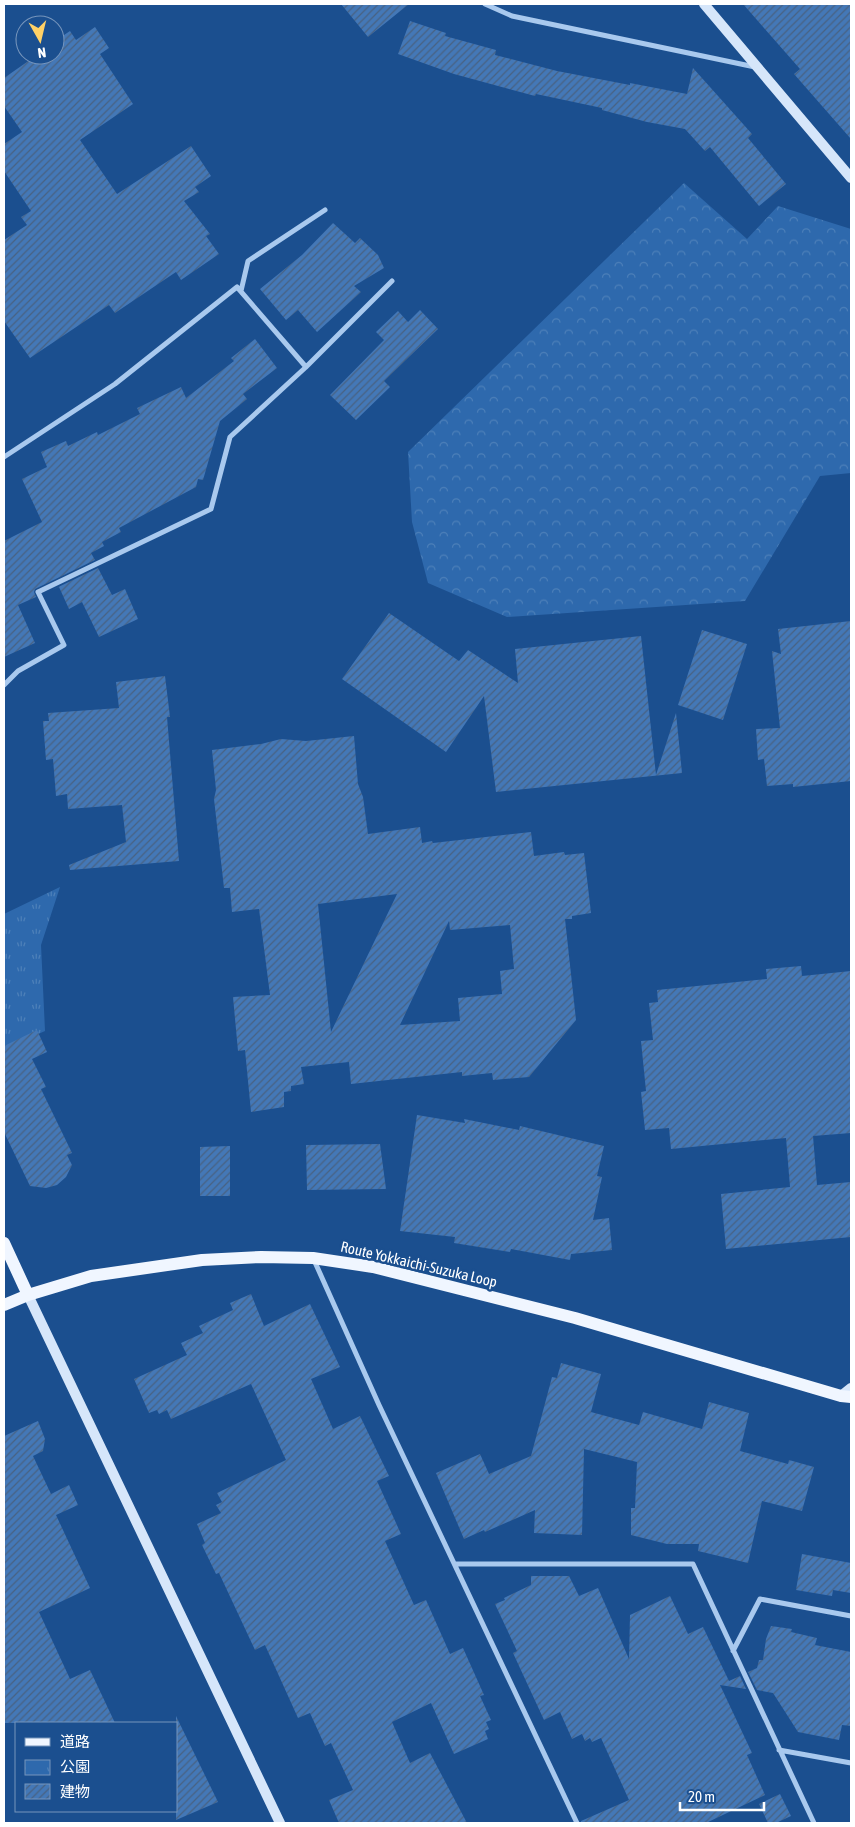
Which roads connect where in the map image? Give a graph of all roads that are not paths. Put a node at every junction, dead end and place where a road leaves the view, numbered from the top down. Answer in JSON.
{"nodes":[{"id":1,"x":485,"y":4,"type":"edge"},
{"id":2,"x":704,"y":4,"type":"edge"},
{"id":3,"x":760,"y":68,"type":"junction"},
{"id":4,"x":851,"y":178,"type":"edge"},
{"id":5,"x":325,"y":210,"type":"dead end"},
{"id":6,"x":392,"y":281,"type":"dead end"},
{"id":7,"x":241,"y":292,"type":"junction"},
{"id":8,"x":306,"y":367,"type":"junction"},
{"id":9,"x":4,"y":457,"type":"edge"},
{"id":10,"x":4,"y":685,"type":"edge"},
{"id":11,"x":4,"y":1243,"type":"edge"},
{"id":12,"x":313,"y":1258,"type":"junction"},
{"id":13,"x":28,"y":1295,"type":"junction"},
{"id":14,"x":4,"y":1305,"type":"edge"},
{"id":15,"x":851,"y":1388,"type":"edge"},
{"id":16,"x":846,"y":1397,"type":"edge"},
{"id":17,"x":455,"y":1564,"type":"junction"},
{"id":18,"x":851,"y":1616,"type":"edge"},
{"id":19,"x":733,"y":1651,"type":"junction"},
{"id":20,"x":780,"y":1750,"type":"junction"},
{"id":21,"x":851,"y":1762,"type":"edge"},
{"id":22,"x":280,"y":1823,"type":"edge"},
{"id":23,"x":577,"y":1823,"type":"edge"},
{"id":24,"x":814,"y":1823,"type":"edge"}],
"edges":[{"from":1,"to":3,"type":"street"},
{"from":2,"to":3,"type":"street"},
{"from":3,"to":4,"type":"street"},
{"from":5,"to":7,"type":"street"},
{"from":6,"to":8,"type":"street"},
{"from":7,"to":8,"type":"street"},
{"from":7,"to":9,"type":"street"},
{"from":8,"to":10,"type":"street"},
{"from":11,"to":13,"type":"main road"},
{"from":12,"to":13,"type":"main road","name":"Route Yokkaichi-Suzuka Loop"},
{"from":12,"to":16,"type":"main road","name":"Route Yokkaichi-Suzuka Loop"},
{"from":12,"to":17,"type":"street"},
{"from":13,"to":14,"type":"main road","name":"Route Yokkaichi-Suzuka Loop"},
{"from":13,"to":22,"type":"street"},
{"from":15,"to":16,"type":"street"},
{"from":17,"to":19,"type":"street"},
{"from":17,"to":23,"type":"street"},
{"from":18,"to":19,"type":"street"},
{"from":19,"to":20,"type":"street"},
{"from":20,"to":21,"type":"street"},
{"from":20,"to":24,"type":"street"}]}
